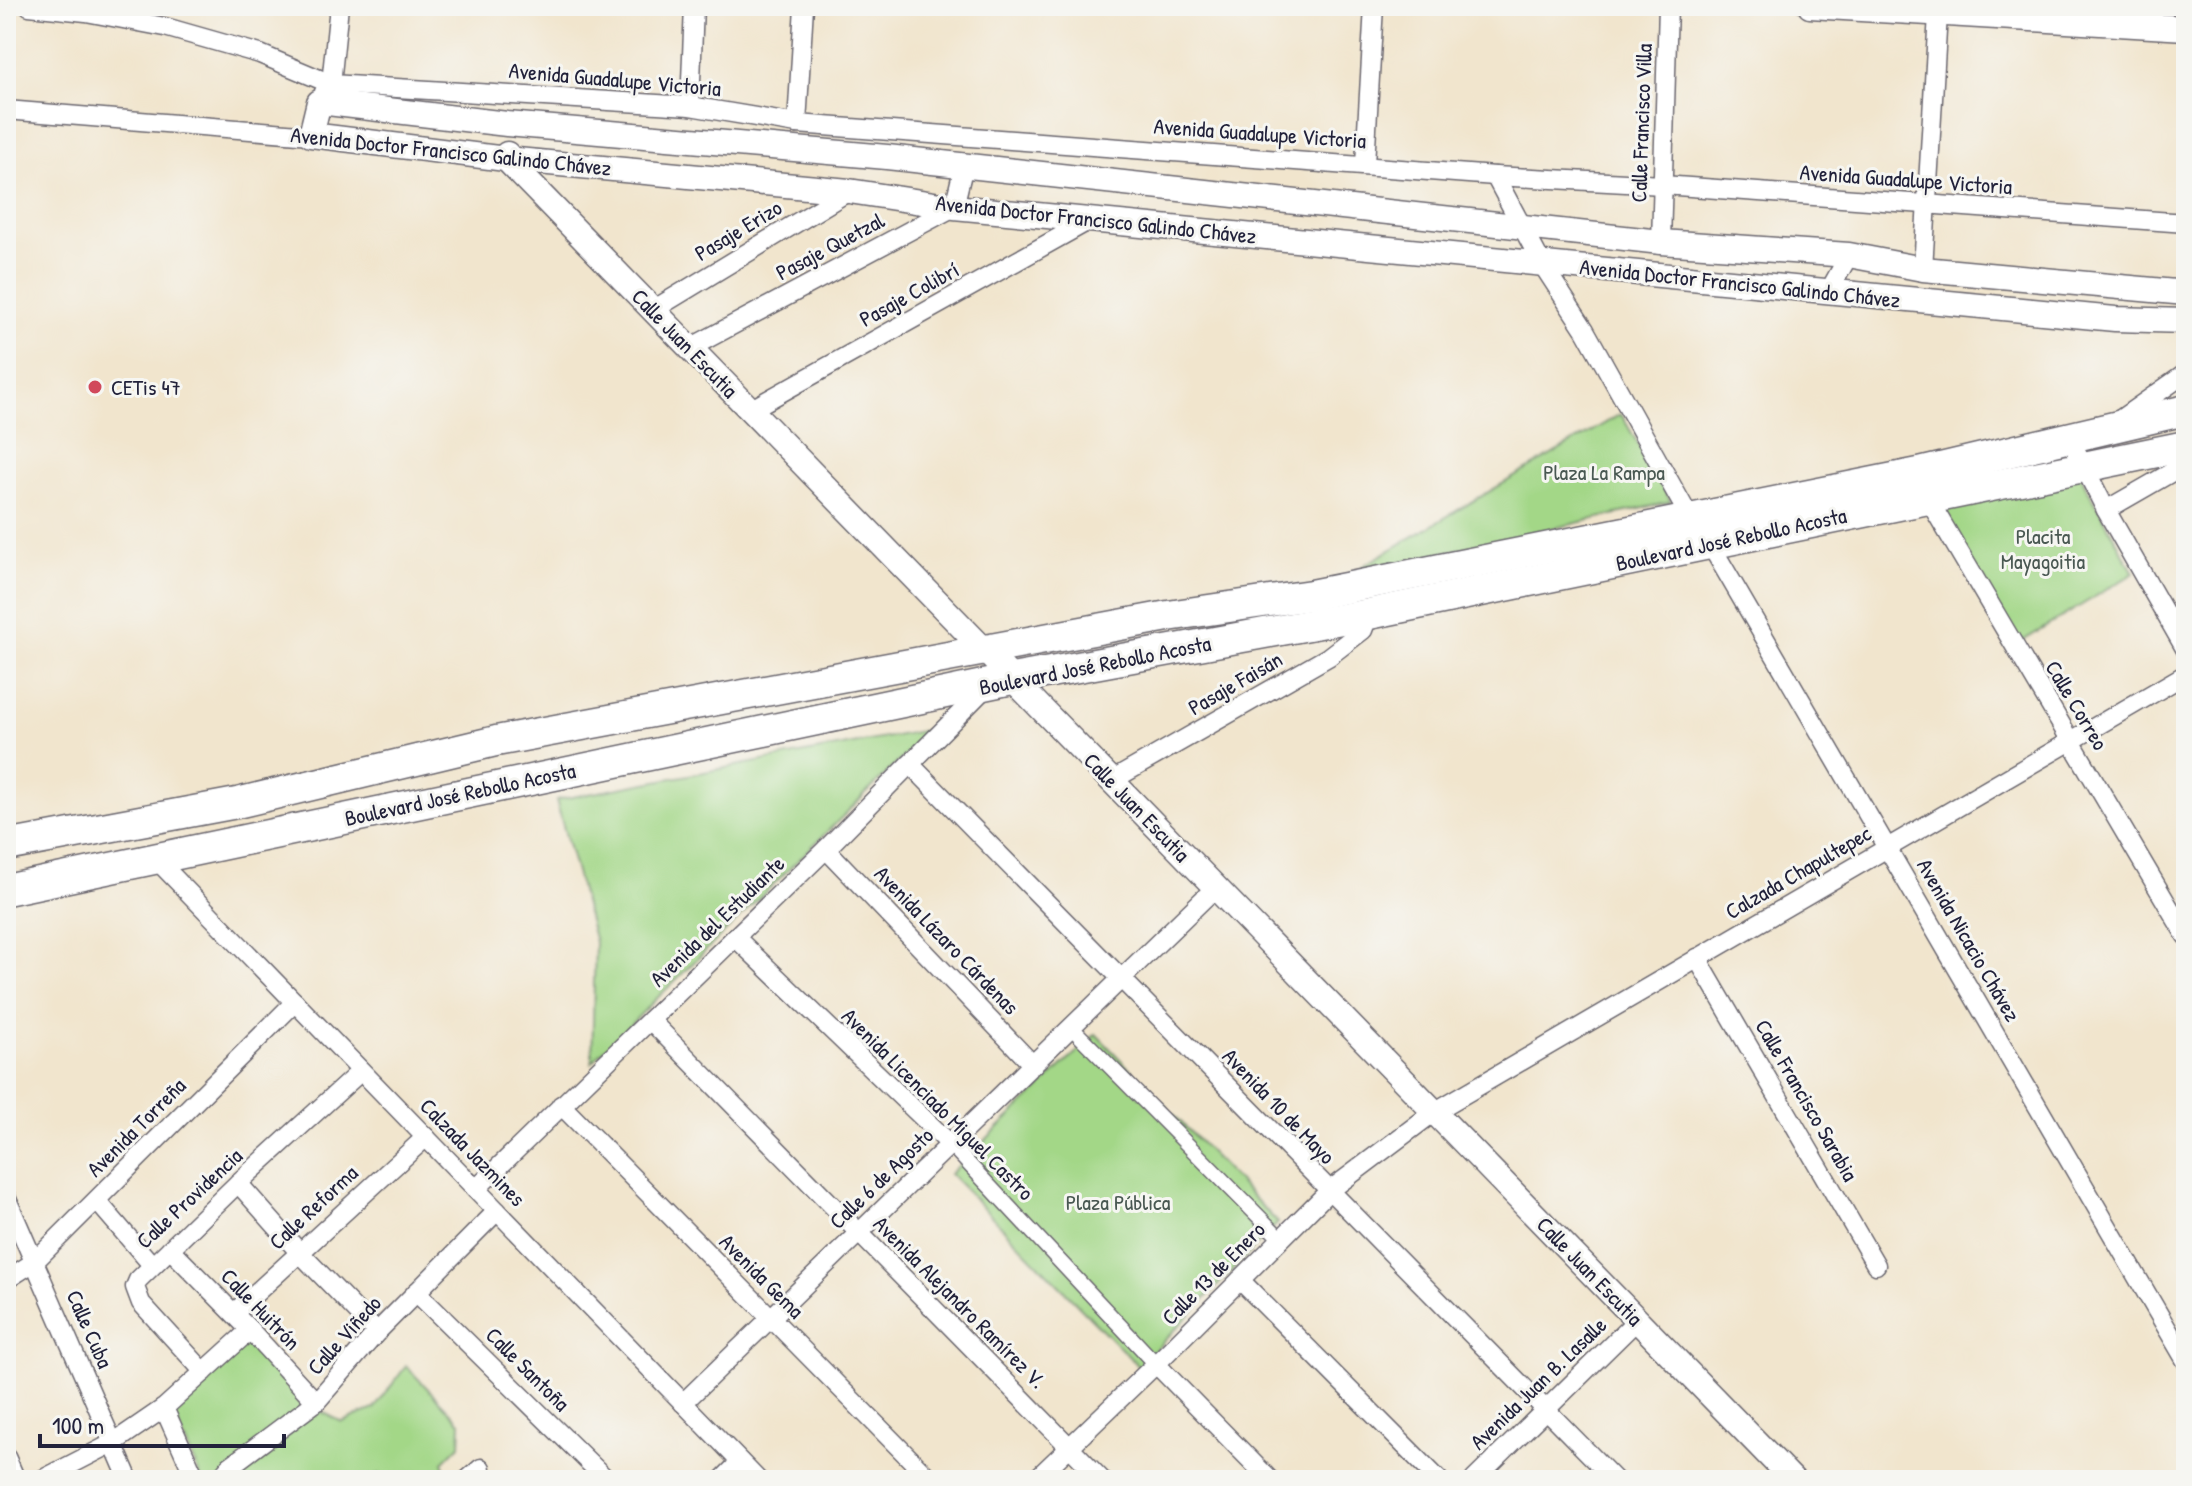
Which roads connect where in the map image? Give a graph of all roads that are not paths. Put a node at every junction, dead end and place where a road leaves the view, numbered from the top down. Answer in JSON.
{"nodes":[{"id":1,"x":29,"y":6,"type":"edge"},
{"id":2,"x":339,"y":6,"type":"edge"},
{"id":3,"x":694,"y":6,"type":"edge"},
{"id":4,"x":804,"y":6,"type":"edge"},
{"id":5,"x":1374,"y":6,"type":"edge"},
{"id":6,"x":1668,"y":6,"type":"edge"},
{"id":7,"x":1810,"y":6,"type":"edge"},
{"id":8,"x":1938,"y":14,"type":"junction"},
{"id":9,"x":2186,"y":28,"type":"edge"},
{"id":10,"x":325,"y":93,"type":"junction"},
{"id":11,"x":690,"y":106,"type":"junction"},
{"id":12,"x":6,"y":110,"type":"edge"},
{"id":13,"x":507,"y":124,"type":"junction"},
{"id":14,"x":797,"y":124,"type":"junction"},
{"id":15,"x":311,"y":135,"type":"junction"},
{"id":16,"x":506,"y":159,"type":"junction"},
{"id":17,"x":1365,"y":164,"type":"junction"},
{"id":18,"x":964,"y":165,"type":"junction"},
{"id":19,"x":1495,"y":176,"type":"junction"},
{"id":20,"x":1663,"y":185,"type":"junction"},
{"id":21,"x":849,"y":191,"type":"junction"},
{"id":22,"x":1928,"y":204,"type":"junction"},
{"id":23,"x":954,"y":207,"type":"junction"},
{"id":24,"x":1091,"y":220,"type":"junction"},
{"id":25,"x":2186,"y":223,"type":"edge"},
{"id":26,"x":1524,"y":226,"type":"junction"},
{"id":27,"x":1661,"y":242,"type":"junction"},
{"id":28,"x":1849,"y":255,"type":"junction"},
{"id":29,"x":1542,"y":264,"type":"junction"},
{"id":30,"x":1923,"y":269,"type":"junction"},
{"id":31,"x":1829,"y":291,"type":"junction"},
{"id":32,"x":2186,"y":293,"type":"edge"},
{"id":33,"x":653,"y":310,"type":"junction"},
{"id":34,"x":2186,"y":321,"type":"edge"},
{"id":35,"x":690,"y":348,"type":"junction"},
{"id":36,"x":2186,"y":373,"type":"edge"},
{"id":37,"x":750,"y":410,"type":"junction"},
{"id":38,"x":2186,"y":410,"type":"edge"},
{"id":39,"x":2111,"y":426,"type":"junction"},
{"id":40,"x":2069,"y":437,"type":"junction"},
{"id":41,"x":2186,"y":446,"type":"edge"},
{"id":42,"x":2186,"y":464,"type":"edge"},
{"id":43,"x":2085,"y":468,"type":"junction"},
{"id":44,"x":1831,"y":490,"type":"junction"},
{"id":45,"x":1928,"y":499,"type":"junction"},
{"id":46,"x":2106,"y":510,"type":"junction"},
{"id":47,"x":1690,"y":518,"type":"junction"},
{"id":48,"x":1710,"y":544,"type":"junction"},
{"id":49,"x":1369,"y":614,"type":"junction"},
{"id":50,"x":2186,"y":650,"type":"edge"},
{"id":51,"x":985,"y":651,"type":"junction"},
{"id":52,"x":2186,"y":674,"type":"edge"},
{"id":53,"x":1000,"y":682,"type":"junction"},
{"id":54,"x":516,"y":737,"type":"junction"},
{"id":55,"x":2071,"y":741,"type":"junction"},
{"id":56,"x":910,"y":764,"type":"junction"},
{"id":57,"x":1111,"y":781,"type":"junction"},
{"id":58,"x":423,"y":802,"type":"junction"},
{"id":59,"x":237,"y":803,"type":"junction"},
{"id":60,"x":6,"y":846,"type":"edge"},
{"id":61,"x":1887,"y":848,"type":"junction"},
{"id":62,"x":826,"y":849,"type":"junction"},
{"id":63,"x":155,"y":858,"type":"junction"},
{"id":64,"x":1216,"y":887,"type":"junction"},
{"id":65,"x":6,"y":890,"type":"edge"},
{"id":66,"x":2186,"y":936,"type":"edge"},
{"id":67,"x":735,"y":937,"type":"junction"},
{"id":68,"x":1697,"y":958,"type":"junction"},
{"id":69,"x":1121,"y":979,"type":"junction"},
{"id":70,"x":295,"y":1002,"type":"junction"},
{"id":71,"x":650,"y":1020,"type":"junction"},
{"id":72,"x":1071,"y":1027,"type":"junction"},
{"id":73,"x":1033,"y":1065,"type":"junction"},
{"id":74,"x":361,"y":1071,"type":"junction"},
{"id":75,"x":561,"y":1105,"type":"junction"},
{"id":76,"x":1434,"y":1112,"type":"junction"},
{"id":77,"x":426,"y":1137,"type":"junction"},
{"id":78,"x":950,"y":1144,"type":"junction"},
{"id":79,"x":238,"y":1183,"type":"junction"},
{"id":80,"x":476,"y":1189,"type":"junction"},
{"id":81,"x":1329,"y":1191,"type":"junction"},
{"id":82,"x":6,"y":1197,"type":"edge"},
{"id":83,"x":97,"y":1201,"type":"junction"},
{"id":84,"x":497,"y":1211,"type":"junction"},
{"id":85,"x":859,"y":1232,"type":"junction"},
{"id":86,"x":1281,"y":1239,"type":"junction"},
{"id":87,"x":170,"y":1249,"type":"junction"},
{"id":88,"x":300,"y":1253,"type":"junction"},
{"id":89,"x":34,"y":1262,"type":"junction"},
{"id":90,"x":152,"y":1265,"type":"junction"},
{"id":91,"x":1876,"y":1265,"type":"dead end"},
{"id":92,"x":6,"y":1280,"type":"edge"},
{"id":93,"x":1240,"y":1280,"type":"junction"},
{"id":94,"x":416,"y":1292,"type":"junction"},
{"id":95,"x":234,"y":1313,"type":"junction"},
{"id":96,"x":770,"y":1318,"type":"junction"},
{"id":97,"x":1637,"y":1320,"type":"junction"},
{"id":98,"x":250,"y":1330,"type":"junction"},
{"id":99,"x":377,"y":1332,"type":"junction"},
{"id":100,"x":2186,"y":1361,"type":"edge"},
{"id":101,"x":1156,"y":1364,"type":"junction"},
{"id":102,"x":204,"y":1372,"type":"junction"},
{"id":103,"x":316,"y":1402,"type":"junction"},
{"id":104,"x":683,"y":1403,"type":"junction"},
{"id":105,"x":164,"y":1408,"type":"junction"},
{"id":106,"x":1545,"y":1409,"type":"junction"},
{"id":107,"x":113,"y":1443,"type":"junction"},
{"id":108,"x":1069,"y":1446,"type":"junction"},
{"id":109,"x":6,"y":1457,"type":"edge"},
{"id":110,"x":740,"y":1462,"type":"junction"},
{"id":111,"x":16,"y":1480,"type":"edge"},
{"id":112,"x":41,"y":1480,"type":"edge"},
{"id":113,"x":129,"y":1480,"type":"edge"},
{"id":114,"x":196,"y":1480,"type":"edge"},
{"id":115,"x":218,"y":1480,"type":"edge"},
{"id":116,"x":607,"y":1480,"type":"edge"},
{"id":117,"x":722,"y":1480,"type":"edge"},
{"id":118,"x":758,"y":1480,"type":"edge"},
{"id":119,"x":931,"y":1480,"type":"edge"},
{"id":120,"x":1035,"y":1480,"type":"edge"},
{"id":121,"x":1102,"y":1480,"type":"edge"},
{"id":122,"x":1270,"y":1480,"type":"edge"},
{"id":123,"x":1439,"y":1480,"type":"edge"},
{"id":124,"x":1474,"y":1480,"type":"edge"},
{"id":125,"x":1615,"y":1480,"type":"edge"},
{"id":126,"x":1793,"y":1480,"type":"edge"}],
"edges":[{"from":1,"to":10,"type":"street","name":"Avenida Guadalupe Victoria"},
{"from":2,"to":10,"type":"street"},
{"from":3,"to":11,"type":"street"},
{"from":4,"to":14,"type":"street"},
{"from":5,"to":17,"type":"street"},
{"from":6,"to":20,"type":"street","name":"Calle Francisco Villa"},
{"from":7,"to":8,"type":"street"},
{"from":8,"to":9,"type":"street"},
{"from":8,"to":22,"type":"street"},
{"from":10,"to":11,"type":"street","name":"Avenida Guadalupe Victoria"},
{"from":10,"to":13,"type":"street","name":"Avenida Doctor Francisco Galindo Chávez"},
{"from":10,"to":15,"type":"street"},
{"from":11,"to":14,"type":"street","name":"Avenida Guadalupe Victoria"},
{"from":12,"to":15,"type":"street","name":"Avenida Doctor Francisco Galindo Chávez"},
{"from":13,"to":16,"type":"street"},
{"from":13,"to":18,"type":"street","name":"Avenida Doctor Francisco Galindo Chávez"},
{"from":14,"to":17,"type":"street","name":"Avenida Guadalupe Victoria"},
{"from":15,"to":16,"type":"street","name":"Avenida Doctor Francisco Galindo Chávez"},
{"from":16,"to":21,"type":"street","name":"Avenida Doctor Francisco Galindo Chávez"},
{"from":16,"to":33,"type":"street","name":"Calle Juan Escutia"},
{"from":17,"to":19,"type":"street","name":"Avenida Guadalupe Victoria"},
{"from":18,"to":23,"type":"street"},
{"from":18,"to":26,"type":"street","name":"Avenida Doctor Francisco Galindo Chávez"},
{"from":19,"to":20,"type":"street","name":"Avenida Guadalupe Victoria"},
{"from":19,"to":26,"type":"street"},
{"from":20,"to":22,"type":"street","name":"Avenida Guadalupe Victoria"},
{"from":20,"to":27,"type":"street","name":"Calle Francisco Villa"},
{"from":21,"to":23,"type":"street","name":"Avenida Doctor Francisco Galindo Chávez"},
{"from":21,"to":33,"type":"street","name":"Pasaje Erizo"},
{"from":22,"to":25,"type":"street","name":"Avenida Guadalupe Victoria"},
{"from":22,"to":30,"type":"street"},
{"from":23,"to":24,"type":"street","name":"Avenida Doctor Francisco Galindo Chávez"},
{"from":23,"to":35,"type":"street","name":"Pasaje Quetzal"},
{"from":24,"to":29,"type":"street","name":"Avenida Doctor Francisco Galindo Chávez"},
{"from":24,"to":37,"type":"street","name":"Pasaje Colibrí"},
{"from":26,"to":27,"type":"street","name":"Avenida Doctor Francisco Galindo Chávez"},
{"from":26,"to":29,"type":"street"},
{"from":27,"to":28,"type":"street","name":"Avenida Doctor Francisco Galindo Chávez"},
{"from":28,"to":30,"type":"street","name":"Avenida Doctor Francisco Galindo Chávez"},
{"from":28,"to":31,"type":"street"},
{"from":29,"to":31,"type":"street","name":"Avenida Doctor Francisco Galindo Chávez"},
{"from":29,"to":47,"type":"street"},
{"from":30,"to":32,"type":"street","name":"Avenida Doctor Francisco Galindo Chávez"},
{"from":31,"to":34,"type":"street","name":"Avenida Doctor Francisco Galindo Chávez"},
{"from":33,"to":35,"type":"street","name":"Calle Juan Escutia"},
{"from":35,"to":37,"type":"street","name":"Calle Juan Escutia"},
{"from":36,"to":39,"type":"street"},
{"from":37,"to":51,"type":"street","name":"Calle Juan Escutia"},
{"from":38,"to":39,"type":"main road","name":"Boulevard José Rebollo Acosta"},
{"from":39,"to":40,"type":"main road","name":"Boulevard José Rebollo Acosta"},
{"from":40,"to":43,"type":"street"},
{"from":40,"to":44,"type":"main road","name":"Boulevard José Rebollo Acosta"},
{"from":41,"to":43,"type":"main road","name":"Boulevard José Rebollo Acosta"},
{"from":42,"to":46,"type":"street"},
{"from":43,"to":45,"type":"main road","name":"Boulevard José Rebollo Acosta"},
{"from":43,"to":46,"type":"street"},
{"from":44,"to":47,"type":"main road","name":"Boulevard José Rebollo Acosta"},
{"from":44,"to":48,"type":"main road"},
{"from":45,"to":48,"type":"main road","name":"Boulevard José Rebollo Acosta"},
{"from":45,"to":55,"type":"street","name":"Calle Correo"},
{"from":46,"to":50,"type":"street"},
{"from":47,"to":51,"type":"main road","name":"Boulevard José Rebollo Acosta"},
{"from":48,"to":49,"type":"main road","name":"Boulevard José Rebollo Acosta"},
{"from":48,"to":61,"type":"street","name":"Avenida Nicacio Chávez"},
{"from":49,"to":53,"type":"main road","name":"Boulevard José Rebollo Acosta"},
{"from":49,"to":57,"type":"street","name":"Pasaje Faisán"},
{"from":51,"to":53,"type":"street","name":"Calle Juan Escutia"},
{"from":51,"to":54,"type":"main road","name":"Boulevard José Rebollo Acosta"},
{"from":52,"to":55,"type":"street","name":"Calzada Chapultepec"},
{"from":53,"to":56,"type":"street","name":"Avenida del Estudiante"},
{"from":53,"to":57,"type":"street","name":"Calle Juan Escutia"},
{"from":53,"to":58,"type":"main road","name":"Boulevard José Rebollo Acosta"},
{"from":54,"to":58,"type":"main road"},
{"from":54,"to":59,"type":"main road","name":"Boulevard José Rebollo Acosta"},
{"from":55,"to":61,"type":"street","name":"Calzada Chapultepec"},
{"from":55,"to":66,"type":"street","name":"Calle Correo"},
{"from":56,"to":62,"type":"street","name":"Avenida del Estudiante"},
{"from":56,"to":69,"type":"street","name":"Avenida 10 de Mayo"},
{"from":57,"to":64,"type":"street","name":"Calle Juan Escutia"},
{"from":58,"to":63,"type":"main road","name":"Boulevard José Rebollo Acosta"},
{"from":59,"to":60,"type":"main road","name":"Boulevard José Rebollo Acosta"},
{"from":59,"to":63,"type":"main road"},
{"from":61,"to":68,"type":"street","name":"Calzada Chapultepec"},
{"from":61,"to":100,"type":"street","name":"Avenida Nicacio Chávez"},
{"from":62,"to":67,"type":"street","name":"Avenida del Estudiante"},
{"from":62,"to":73,"type":"street","name":"Avenida Lázaro Cárdenas"},
{"from":63,"to":65,"type":"main road","name":"Boulevard José Rebollo Acosta"},
{"from":63,"to":70,"type":"street","name":"Calzada Jazmines"},
{"from":64,"to":69,"type":"street","name":"Calle 6 de Agosto"},
{"from":64,"to":76,"type":"street","name":"Calle Juan Escutia"},
{"from":67,"to":71,"type":"street","name":"Avenida del Estudiante"},
{"from":67,"to":78,"type":"street","name":"Avenida Licenciado Miguel Castro"},
{"from":68,"to":76,"type":"street","name":"Calzada Chapultepec"},
{"from":68,"to":91,"type":"street","name":"Calle Francisco Sarabia"},
{"from":69,"to":72,"type":"street","name":"Calle 6 de Agosto"},
{"from":69,"to":81,"type":"street","name":"Avenida 10 de Mayo"},
{"from":70,"to":74,"type":"street","name":"Calzada Jazmines"},
{"from":70,"to":83,"type":"street","name":"Avenida Torreña"},
{"from":71,"to":75,"type":"street","name":"Avenida del Estudiante"},
{"from":71,"to":85,"type":"street","name":"Avenida Alejandro Ramírez V."},
{"from":72,"to":73,"type":"street","name":"Calle 6 de Agosto"},
{"from":72,"to":86,"type":"street"},
{"from":73,"to":78,"type":"street","name":"Calle 6 de Agosto"},
{"from":74,"to":77,"type":"street","name":"Calzada Jazmines"},
{"from":74,"to":79,"type":"street","name":"Calle Providencia"},
{"from":75,"to":80,"type":"street","name":"Avenida del Estudiante"},
{"from":75,"to":96,"type":"street","name":"Avenida Gema"},
{"from":76,"to":81,"type":"street","name":"Calle 13 de Enero"},
{"from":76,"to":97,"type":"street","name":"Calle Juan Escutia"},
{"from":77,"to":80,"type":"street","name":"Calzada Jazmines"},
{"from":77,"to":88,"type":"street","name":"Calle Reforma"},
{"from":78,"to":85,"type":"street","name":"Calle 6 de Agosto"},
{"from":78,"to":101,"type":"street","name":"Avenida Licenciado Miguel Castro"},
{"from":79,"to":87,"type":"street","name":"Calle Providencia"},
{"from":79,"to":88,"type":"street"},
{"from":80,"to":84,"type":"street","name":"Calzada Jazmines"},
{"from":81,"to":86,"type":"street","name":"Calle 13 de Enero"},
{"from":81,"to":106,"type":"street","name":"Avenida 10 de Mayo"},
{"from":82,"to":89,"type":"street","name":"Calle Cuba"},
{"from":83,"to":89,"type":"street","name":"Avenida Torreña"},
{"from":83,"to":90,"type":"street"},
{"from":84,"to":94,"type":"street","name":"Calle Viñedo"},
{"from":84,"to":104,"type":"street","name":"Calzada Jazmines"},
{"from":85,"to":96,"type":"street","name":"Calle 6 de Agosto"},
{"from":85,"to":108,"type":"street","name":"Avenida Alejandro Ramírez V."},
{"from":86,"to":93,"type":"street","name":"Calle 13 de Enero"},
{"from":87,"to":90,"type":"street","name":"Calle Providencia"},
{"from":87,"to":95,"type":"street","name":"Calle Huitrón"},
{"from":88,"to":95,"type":"street","name":"Calle Reforma"},
{"from":88,"to":99,"type":"street"},
{"from":89,"to":92,"type":"street","name":"Avenida Torreña"},
{"from":89,"to":107,"type":"street","name":"Calle Cuba"},
{"from":90,"to":102,"type":"street","name":"Calle Providencia"},
{"from":93,"to":101,"type":"street","name":"Calle 13 de Enero"},
{"from":93,"to":123,"type":"street"},
{"from":94,"to":99,"type":"street","name":"Calle Viñedo"},
{"from":94,"to":116,"type":"street","name":"Calle Santoña"},
{"from":95,"to":98,"type":"street","name":"Calle Huitrón"},
{"from":96,"to":104,"type":"street","name":"Calle 6 de Agosto"},
{"from":96,"to":119,"type":"street","name":"Avenida Gema"},
{"from":97,"to":106,"type":"street","name":"Avenida Juan B. Lasalle"},
{"from":97,"to":126,"type":"street","name":"Calle Juan Escutia"},
{"from":98,"to":102,"type":"street"},
{"from":98,"to":103,"type":"street","name":"Calle Huitrón"},
{"from":99,"to":103,"type":"street","name":"Calle Viñedo"},
{"from":101,"to":108,"type":"street","name":"Calle 13 de Enero"},
{"from":101,"to":122,"type":"street","name":"Avenida Licenciado Miguel Castro"},
{"from":102,"to":105,"type":"street"},
{"from":103,"to":115,"type":"street","name":"Calle Viñedo"},
{"from":104,"to":110,"type":"street","name":"Calzada Jazmines"},
{"from":105,"to":107,"type":"street"},
{"from":105,"to":114,"type":"street"},
{"from":106,"to":124,"type":"street","name":"Avenida Juan B. Lasalle"},
{"from":106,"to":125,"type":"street","name":"Avenida 10 de Mayo"},
{"from":107,"to":112,"type":"street"},
{"from":107,"to":113,"type":"street","name":"Calle Cuba"},
{"from":108,"to":120,"type":"street","name":"Calle 13 de Enero"},
{"from":108,"to":121,"type":"street","name":"Avenida Alejandro Ramírez V."},
{"from":109,"to":111,"type":"street"},
{"from":110,"to":117,"type":"street"},
{"from":110,"to":118,"type":"street","name":"Calzada Jazmines"}]}
